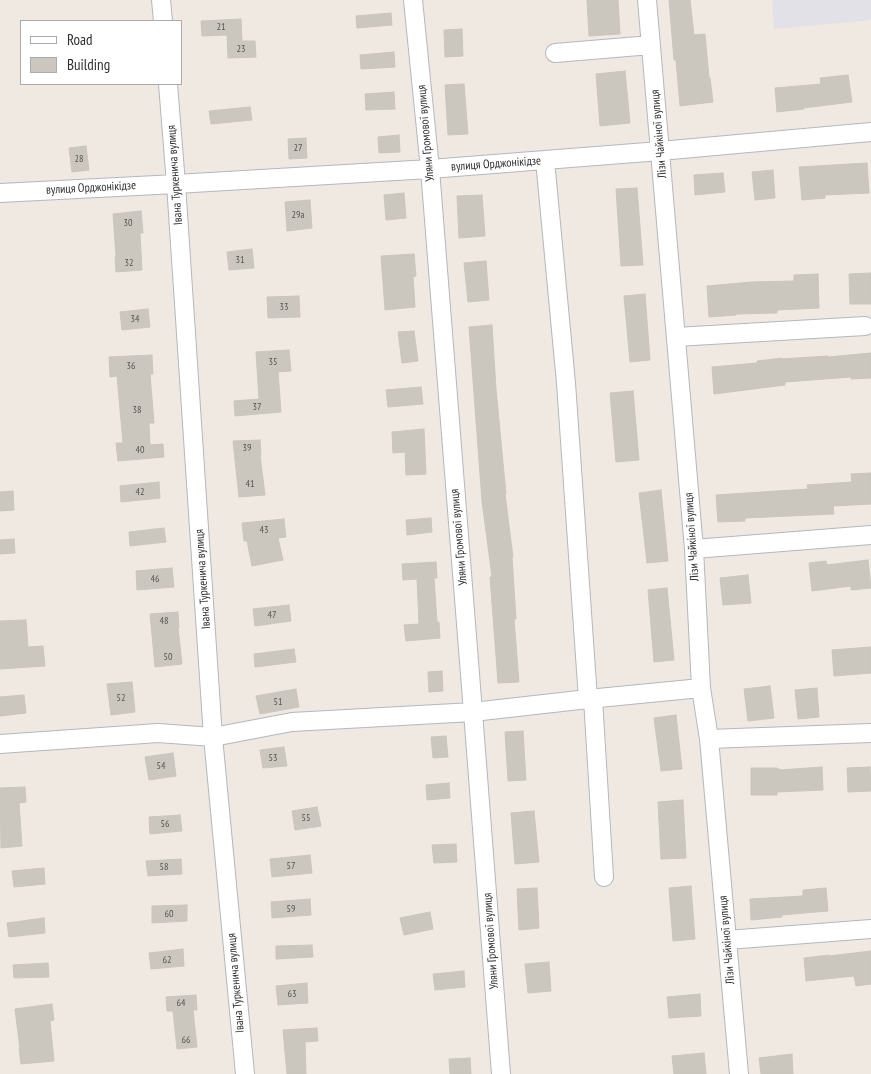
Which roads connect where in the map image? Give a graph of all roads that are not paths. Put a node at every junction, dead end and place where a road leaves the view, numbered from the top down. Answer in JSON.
{"nodes":[{"id":1,"x":161,"y":0,"type":"edge"},
{"id":2,"x":413,"y":0,"type":"edge"},
{"id":3,"x":647,"y":0,"type":"edge"},
{"id":4,"x":163,"y":20,"type":"edge"},
{"id":5,"x":651,"y":45,"type":"junction"},
{"id":6,"x":555,"y":53,"type":"dead end"},
{"id":7,"x":168,"y":85,"type":"edge"},
{"id":8,"x":871,"y":132,"type":"edge"},
{"id":9,"x":660,"y":151,"type":"junction"},
{"id":10,"x":545,"y":160,"type":"junction"},
{"id":11,"x":430,"y":169,"type":"junction"},
{"id":12,"x":176,"y":184,"type":"junction"},
{"id":13,"x":0,"y":193,"type":"edge"},
{"id":14,"x":865,"y":326,"type":"dead end"},
{"id":15,"x":676,"y":337,"type":"junction"},
{"id":16,"x":871,"y":535,"type":"edge"},
{"id":17,"x":694,"y":549,"type":"junction"},
{"id":18,"x":702,"y":688,"type":"junction"},
{"id":19,"x":590,"y":699,"type":"junction"},
{"id":20,"x":473,"y":712,"type":"junction"},
{"id":21,"x":871,"y":733,"type":"edge"},
{"id":22,"x":213,"y":737,"type":"junction"},
{"id":23,"x":709,"y":739,"type":"junction"},
{"id":24,"x":0,"y":744,"type":"edge"},
{"id":25,"x":604,"y":876,"type":"dead end"},
{"id":26,"x":871,"y":929,"type":"edge"},
{"id":27,"x":727,"y":940,"type":"junction"},
{"id":28,"x":244,"y":1074,"type":"edge"},
{"id":29,"x":501,"y":1074,"type":"edge"},
{"id":30,"x":739,"y":1074,"type":"edge"}],
"edges":[{"from":1,"to":4,"type":"street"},
{"from":2,"to":11,"type":"street","name":"Уляни Громової вулиця"},
{"from":3,"to":5,"type":"street","name":"Лізи Чайкіної вулиця"},
{"from":5,"to":6,"type":"street"},
{"from":5,"to":9,"type":"street","name":"Лізи Чайкіної вулиця"},
{"from":7,"to":12,"type":"street","name":"Івана Туркенича вулиця"},
{"from":8,"to":9,"type":"street","name":"вулиця Орджонікідзе"},
{"from":9,"to":10,"type":"street","name":"вулиця Орджонікідзе"},
{"from":9,"to":15,"type":"street","name":"Лізи Чайкіної вулиця"},
{"from":10,"to":11,"type":"street","name":"вулиця Орджонікідзе"},
{"from":10,"to":19,"type":"street"},
{"from":11,"to":12,"type":"street","name":"вулиця Орджонікідзе"},
{"from":11,"to":20,"type":"street","name":"Уляни Громової вулиця"},
{"from":12,"to":13,"type":"street","name":"вулиця Орджонікідзе"},
{"from":12,"to":22,"type":"street","name":"Івана Туркенича вулиця"},
{"from":14,"to":15,"type":"street"},
{"from":15,"to":17,"type":"street","name":"Лізи Чайкіної вулиця"},
{"from":16,"to":17,"type":"street"},
{"from":17,"to":18,"type":"street","name":"Лізи Чайкіної вулиця"},
{"from":18,"to":19,"type":"street"},
{"from":18,"to":23,"type":"street","name":"Лізи Чайкіної вулиця"},
{"from":19,"to":20,"type":"street"},
{"from":19,"to":25,"type":"street"},
{"from":20,"to":22,"type":"street"},
{"from":20,"to":29,"type":"street","name":"Уляни Громової вулиця"},
{"from":21,"to":23,"type":"street"},
{"from":22,"to":24,"type":"street"},
{"from":22,"to":28,"type":"street","name":"Івана Туркенича вулиця"},
{"from":23,"to":27,"type":"street","name":"Лізи Чайкіної вулиця"},
{"from":26,"to":27,"type":"street"},
{"from":27,"to":30,"type":"street","name":"Лізи Чайкіної вулиця"}]}
